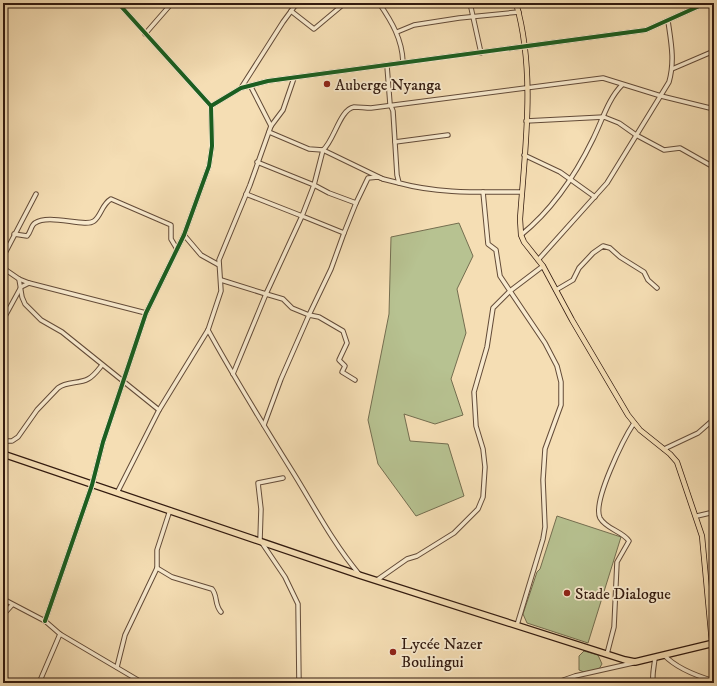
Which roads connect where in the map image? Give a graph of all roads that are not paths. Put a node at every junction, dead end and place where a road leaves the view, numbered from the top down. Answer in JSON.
{"nodes":[{"id":1,"x":118,"y":3,"type":"edge"},
{"id":2,"x":172,"y":3,"type":"edge"},
{"id":3,"x":297,"y":3,"type":"edge"},
{"id":4,"x":345,"y":3,"type":"edge"},
{"id":5,"x":379,"y":3,"type":"edge"},
{"id":6,"x":470,"y":3,"type":"edge"},
{"id":7,"x":516,"y":3,"type":"edge"},
{"id":8,"x":706,"y":3,"type":"edge"},
{"id":9,"x":292,"y":10,"type":"junction"},
{"id":10,"x":519,"y":12,"type":"junction"},
{"id":11,"x":473,"y":18,"type":"junction"},
{"id":12,"x":668,"y":21,"type":"junction"},
{"id":13,"x":397,"y":32,"type":"junction"},
{"id":14,"x":146,"y":34,"type":"junction"},
{"id":15,"x":526,"y":47,"type":"junction"},
{"id":16,"x":714,"y":51,"type":"edge"},
{"id":17,"x":481,"y":53,"type":"junction"},
{"id":18,"x":403,"y":62,"type":"junction"},
{"id":19,"x":387,"y":66,"type":"junction"},
{"id":20,"x":672,"y":69,"type":"junction"},
{"id":21,"x":294,"y":78,"type":"junction"},
{"id":22,"x":622,"y":85,"type":"junction"},
{"id":23,"x":251,"y":87,"type":"junction"},
{"id":24,"x":241,"y":88,"type":"junction"},
{"id":25,"x":526,"y":88,"type":"junction"},
{"id":26,"x":661,"y":96,"type":"junction"},
{"id":27,"x":390,"y":104,"type":"junction"},
{"id":28,"x":211,"y":106,"type":"junction"},
{"id":29,"x":714,"y":109,"type":"edge"},
{"id":30,"x":604,"y":116,"type":"junction"},
{"id":31,"x":526,"y":121,"type":"junction"},
{"id":32,"x":271,"y":126,"type":"junction"},
{"id":33,"x":269,"y":132,"type":"junction"},
{"id":34,"x":448,"y":135,"type":"dead end"},
{"id":35,"x":636,"y":135,"type":"junction"},
{"id":36,"x":395,"y":142,"type":"junction"},
{"id":37,"x":323,"y":150,"type":"junction"},
{"id":38,"x":524,"y":155,"type":"junction"},
{"id":39,"x":257,"y":162,"type":"junction"},
{"id":40,"x":714,"y":165,"type":"edge"},
{"id":41,"x":383,"y":179,"type":"junction"},
{"id":42,"x":570,"y":179,"type":"junction"},
{"id":43,"x":399,"y":183,"type":"junction"},
{"id":44,"x":314,"y":185,"type":"junction"},
{"id":45,"x":483,"y":192,"type":"junction"},
{"id":46,"x":522,"y":192,"type":"junction"},
{"id":47,"x":36,"y":194,"type":"dead end"},
{"id":48,"x":246,"y":194,"type":"junction"},
{"id":49,"x":595,"y":197,"type":"junction"},
{"id":50,"x":356,"y":202,"type":"junction"},
{"id":51,"x":302,"y":216,"type":"junction"},
{"id":52,"x":344,"y":233,"type":"junction"},
{"id":53,"x":14,"y":234,"type":"junction"},
{"id":54,"x":184,"y":235,"type":"junction"},
{"id":55,"x":521,"y":235,"type":"junction"},
{"id":56,"x":177,"y":249,"type":"junction"},
{"id":57,"x":3,"y":257,"type":"edge"},
{"id":58,"x":538,"y":260,"type":"junction"},
{"id":59,"x":219,"y":265,"type":"junction"},
{"id":60,"x":543,"y":266,"type":"junction"},
{"id":61,"x":3,"y":268,"type":"edge"},
{"id":62,"x":19,"y":279,"type":"junction"},
{"id":63,"x":221,"y":280,"type":"junction"},
{"id":64,"x":28,"y":283,"type":"junction"},
{"id":65,"x":21,"y":287,"type":"junction"},
{"id":66,"x":657,"y":288,"type":"dead end"},
{"id":67,"x":556,"y":290,"type":"junction"},
{"id":68,"x":510,"y":291,"type":"junction"},
{"id":69,"x":266,"y":294,"type":"junction"},
{"id":70,"x":16,"y":297,"type":"junction"},
{"id":71,"x":25,"y":304,"type":"junction"},
{"id":72,"x":146,"y":313,"type":"junction"},
{"id":73,"x":309,"y":315,"type":"junction"},
{"id":74,"x":3,"y":320,"type":"edge"},
{"id":75,"x":208,"y":330,"type":"junction"},
{"id":76,"x":102,"y":365,"type":"junction"},
{"id":77,"x":232,"y":374,"type":"junction"},
{"id":78,"x":355,"y":380,"type":"dead end"},
{"id":79,"x":123,"y":381,"type":"junction"},
{"id":80,"x":159,"y":410,"type":"junction"},
{"id":81,"x":714,"y":419,"type":"edge"},
{"id":82,"x":634,"y":423,"type":"junction"},
{"id":83,"x":264,"y":425,"type":"junction"},
{"id":84,"x":3,"y":441,"type":"edge"},
{"id":85,"x":664,"y":449,"type":"junction"},
{"id":86,"x":3,"y":454,"type":"edge"},
{"id":87,"x":282,"y":478,"type":"dead end"},
{"id":88,"x":92,"y":485,"type":"junction"},
{"id":89,"x":117,"y":493,"type":"junction"},
{"id":90,"x":170,"y":510,"type":"junction"},
{"id":91,"x":714,"y":512,"type":"edge"},
{"id":92,"x":697,"y":516,"type":"junction"},
{"id":93,"x":260,"y":540,"type":"junction"},
{"id":94,"x":157,"y":568,"type":"junction"},
{"id":95,"x":359,"y":575,"type":"junction"},
{"id":96,"x":377,"y":580,"type":"junction"},
{"id":97,"x":714,"y":595,"type":"edge"},
{"id":98,"x":708,"y":596,"type":"junction"},
{"id":99,"x":3,"y":599,"type":"edge"},
{"id":100,"x":12,"y":604,"type":"junction"},
{"id":101,"x":221,"y":612,"type":"dead end"},
{"id":102,"x":3,"y":615,"type":"edge"},
{"id":103,"x":45,"y":621,"type":"junction"},
{"id":104,"x":517,"y":625,"type":"junction"},
{"id":105,"x":60,"y":634,"type":"junction"},
{"id":106,"x":713,"y":643,"type":"edge"},
{"id":107,"x":607,"y":654,"type":"junction"},
{"id":108,"x":664,"y":656,"type":"junction"},
{"id":109,"x":655,"y":658,"type":"junction"},
{"id":110,"x":635,"y":662,"type":"junction"},
{"id":111,"x":117,"y":667,"type":"junction"},
{"id":112,"x":714,"y":681,"type":"edge"},
{"id":113,"x":39,"y":683,"type":"edge"},
{"id":114,"x":143,"y":683,"type":"edge"},
{"id":115,"x":299,"y":683,"type":"edge"},
{"id":116,"x":555,"y":683,"type":"edge"},
{"id":117,"x":653,"y":683,"type":"edge"}],
"edges":[{"from":1,"to":14,"type":"street"},
{"from":2,"to":14,"type":"street"},
{"from":3,"to":9,"type":"street"},
{"from":4,"to":9,"type":"street"},
{"from":5,"to":13,"type":"street"},
{"from":6,"to":11,"type":"street"},
{"from":7,"to":10,"type":"main road"},
{"from":8,"to":12,"type":"street"},
{"from":9,"to":24,"type":"street"},
{"from":10,"to":11,"type":"street"},
{"from":10,"to":15,"type":"main road"},
{"from":11,"to":13,"type":"street"},
{"from":11,"to":17,"type":"street"},
{"from":12,"to":15,"type":"street"},
{"from":12,"to":20,"type":"street"},
{"from":13,"to":18,"type":"street"},
{"from":14,"to":28,"type":"street"},
{"from":15,"to":17,"type":"street"},
{"from":15,"to":25,"type":"main road"},
{"from":16,"to":20,"type":"street"},
{"from":17,"to":18,"type":"street"},
{"from":18,"to":19,"type":"street"},
{"from":19,"to":21,"type":"street"},
{"from":19,"to":27,"type":"street"},
{"from":20,"to":26,"type":"street"},
{"from":21,"to":23,"type":"street"},
{"from":21,"to":32,"type":"street"},
{"from":22,"to":25,"type":"street"},
{"from":22,"to":26,"type":"street"},
{"from":22,"to":30,"type":"street"},
{"from":23,"to":24,"type":"street"},
{"from":23,"to":32,"type":"street"},
{"from":24,"to":28,"type":"street"},
{"from":25,"to":27,"type":"street"},
{"from":25,"to":31,"type":"main road"},
{"from":26,"to":29,"type":"street"},
{"from":26,"to":35,"type":"street"},
{"from":27,"to":36,"type":"street"},
{"from":27,"to":37,"type":"street"},
{"from":28,"to":54,"type":"street"},
{"from":30,"to":31,"type":"street"},
{"from":30,"to":35,"type":"street"},
{"from":30,"to":42,"type":"street"},
{"from":31,"to":38,"type":"main road"},
{"from":32,"to":33,"type":"street"},
{"from":33,"to":37,"type":"street"},
{"from":33,"to":39,"type":"street"},
{"from":34,"to":36,"type":"street"},
{"from":35,"to":40,"type":"street"},
{"from":35,"to":49,"type":"street"},
{"from":36,"to":43,"type":"street"},
{"from":37,"to":41,"type":"street"},
{"from":37,"to":44,"type":"street"},
{"from":38,"to":42,"type":"street"},
{"from":38,"to":46,"type":"main road"},
{"from":39,"to":44,"type":"street"},
{"from":39,"to":48,"type":"street"},
{"from":41,"to":43,"type":"street"},
{"from":41,"to":50,"type":"street"},
{"from":42,"to":49,"type":"street"},
{"from":42,"to":55,"type":"street"},
{"from":43,"to":45,"type":"street"},
{"from":44,"to":50,"type":"street"},
{"from":44,"to":51,"type":"street"},
{"from":45,"to":46,"type":"street"},
{"from":45,"to":68,"type":"street"},
{"from":46,"to":55,"type":"main road"},
{"from":47,"to":53,"type":"street"},
{"from":48,"to":51,"type":"street"},
{"from":48,"to":59,"type":"street"},
{"from":49,"to":58,"type":"street"},
{"from":50,"to":52,"type":"street"},
{"from":51,"to":52,"type":"street"},
{"from":51,"to":69,"type":"street"},
{"from":52,"to":73,"type":"street"},
{"from":53,"to":56,"type":"street"},
{"from":53,"to":57,"type":"street"},
{"from":54,"to":56,"type":"street"},
{"from":54,"to":59,"type":"street"},
{"from":55,"to":58,"type":"main road"},
{"from":56,"to":72,"type":"street"},
{"from":58,"to":60,"type":"main road"},
{"from":59,"to":63,"type":"street"},
{"from":60,"to":67,"type":"main road"},
{"from":60,"to":68,"type":"street"},
{"from":61,"to":62,"type":"street"},
{"from":62,"to":64,"type":"street"},
{"from":62,"to":65,"type":"street"},
{"from":63,"to":69,"type":"street"},
{"from":63,"to":75,"type":"street"},
{"from":64,"to":65,"type":"street"},
{"from":64,"to":72,"type":"street"},
{"from":65,"to":70,"type":"street"},
{"from":65,"to":71,"type":"street"},
{"from":66,"to":67,"type":"street"},
{"from":67,"to":82,"type":"main road"},
{"from":68,"to":96,"type":"street"},
{"from":68,"to":104,"type":"street"},
{"from":69,"to":73,"type":"street"},
{"from":69,"to":77,"type":"street"},
{"from":70,"to":71,"type":"street"},
{"from":70,"to":74,"type":"street"},
{"from":71,"to":76,"type":"street"},
{"from":72,"to":79,"type":"street"},
{"from":73,"to":78,"type":"street"},
{"from":73,"to":83,"type":"street"},
{"from":75,"to":77,"type":"street"},
{"from":75,"to":80,"type":"street"},
{"from":76,"to":79,"type":"street"},
{"from":76,"to":84,"type":"street"},
{"from":77,"to":83,"type":"street"},
{"from":79,"to":80,"type":"street"},
{"from":79,"to":88,"type":"street"},
{"from":80,"to":89,"type":"street"},
{"from":81,"to":85,"type":"street"},
{"from":82,"to":85,"type":"main road"},
{"from":82,"to":107,"type":"street"},
{"from":83,"to":95,"type":"street"},
{"from":85,"to":92,"type":"main road"},
{"from":86,"to":88,"type":"highway"},
{"from":87,"to":93,"type":"street"},
{"from":88,"to":89,"type":"highway"},
{"from":88,"to":103,"type":"street"},
{"from":89,"to":90,"type":"highway"},
{"from":90,"to":93,"type":"highway"},
{"from":90,"to":94,"type":"street"},
{"from":91,"to":92,"type":"street"},
{"from":92,"to":98,"type":"main road"},
{"from":93,"to":95,"type":"highway"},
{"from":93,"to":115,"type":"street"},
{"from":94,"to":101,"type":"street"},
{"from":94,"to":111,"type":"street"},
{"from":95,"to":96,"type":"highway"},
{"from":96,"to":104,"type":"highway"},
{"from":97,"to":98,"type":"street"},
{"from":98,"to":106,"type":"main road"},
{"from":99,"to":100,"type":"street"},
{"from":100,"to":102,"type":"street"},
{"from":100,"to":103,"type":"street"},
{"from":103,"to":105,"type":"street"},
{"from":104,"to":107,"type":"highway"},
{"from":105,"to":111,"type":"street"},
{"from":105,"to":113,"type":"street"},
{"from":106,"to":108,"type":"highway"},
{"from":107,"to":110,"type":"highway"},
{"from":108,"to":109,"type":"highway"},
{"from":108,"to":112,"type":"street"},
{"from":109,"to":110,"type":"highway"},
{"from":109,"to":117,"type":"street"},
{"from":110,"to":116,"type":"street"},
{"from":111,"to":114,"type":"street"}]}
